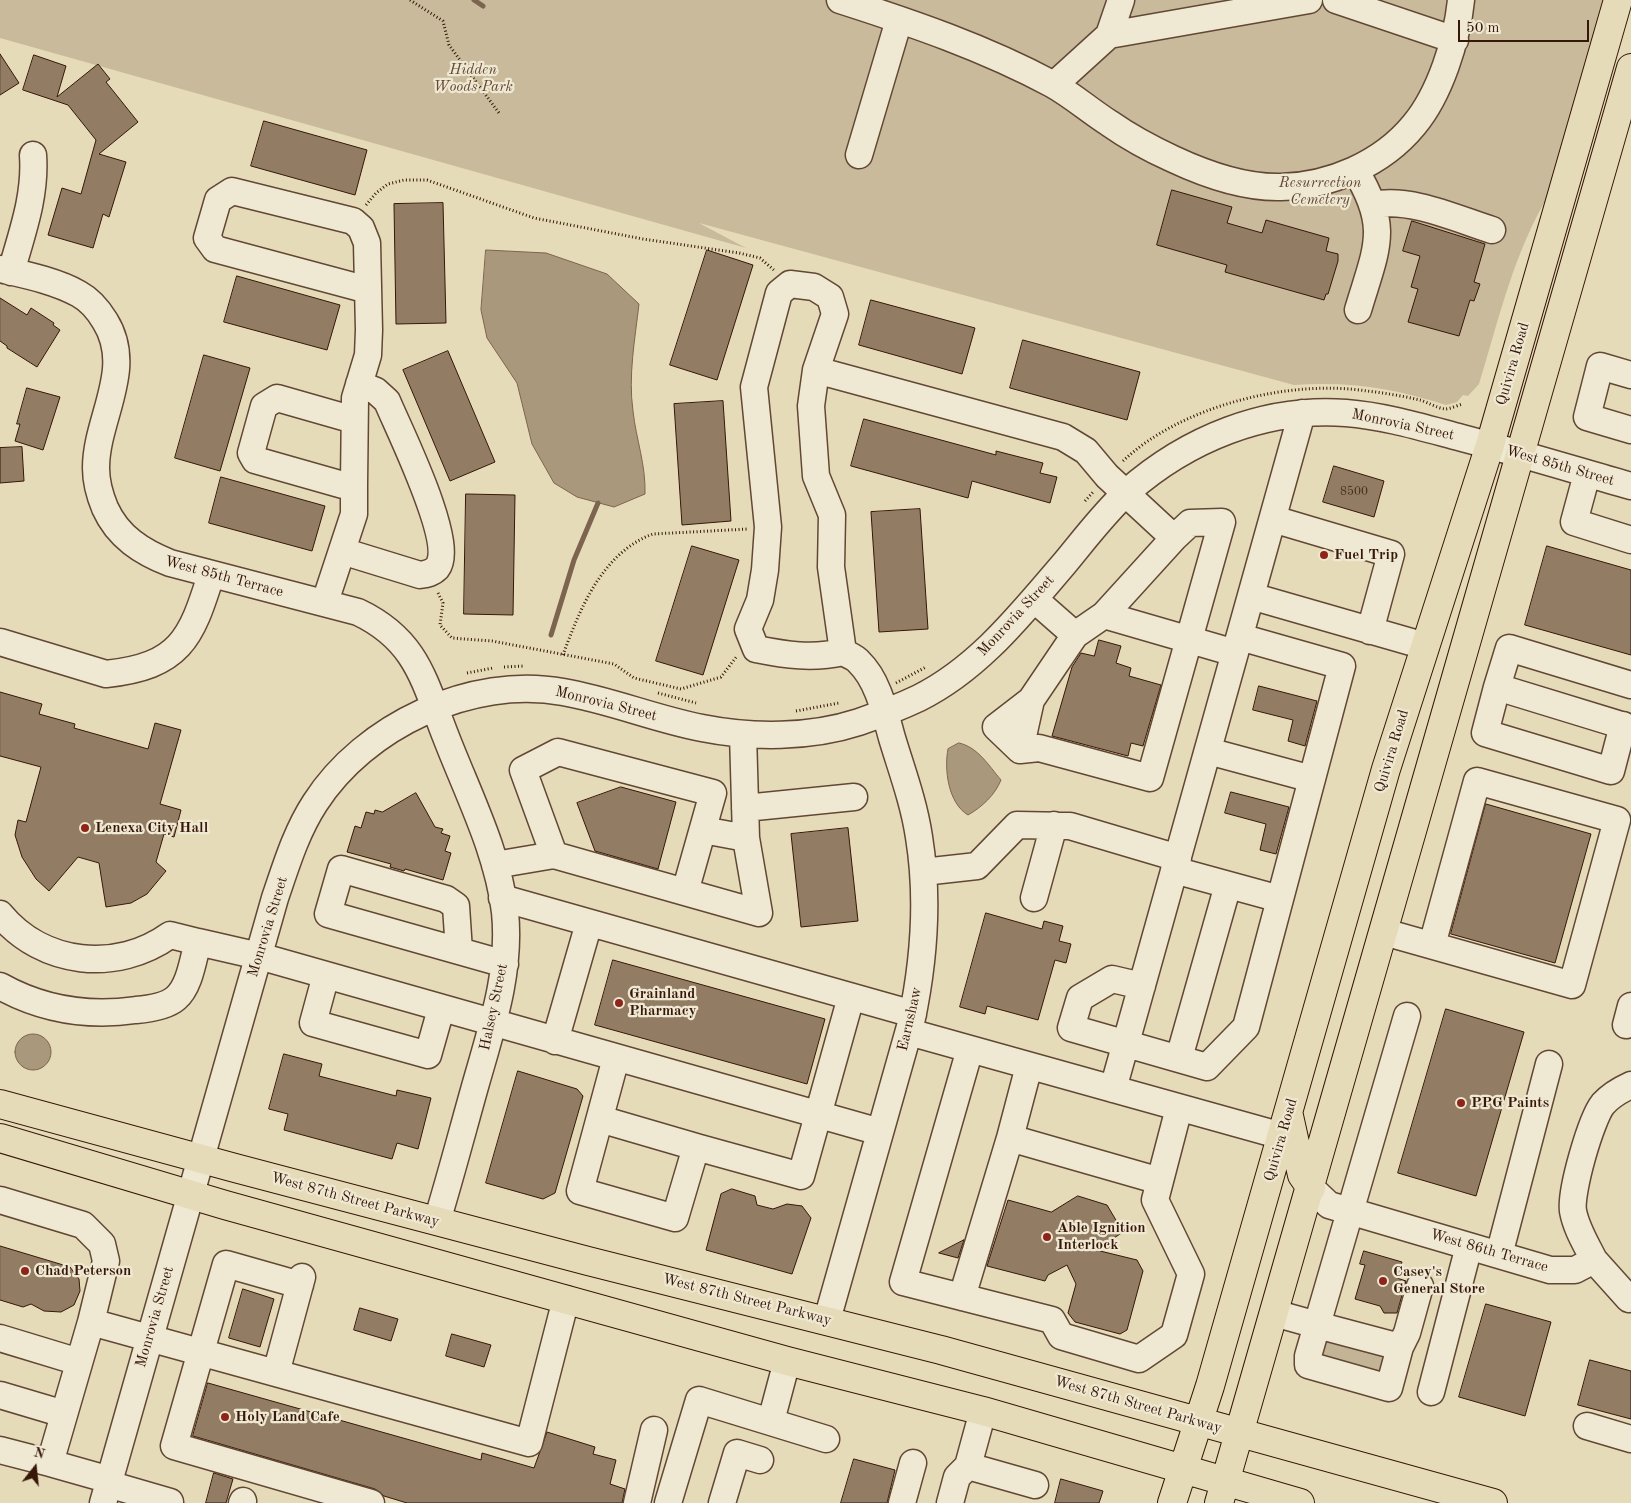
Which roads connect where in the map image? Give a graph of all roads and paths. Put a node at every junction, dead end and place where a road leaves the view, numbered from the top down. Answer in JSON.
{"nodes":[{"id":1,"x":410,"y":0,"type":"edge"},
{"id":2,"x":840,"y":0,"type":"edge"},
{"id":3,"x":1121,"y":0,"type":"edge"},
{"id":4,"x":1309,"y":0,"type":"edge"},
{"id":5,"x":1336,"y":0,"type":"edge"},
{"id":6,"x":1461,"y":0,"type":"edge"},
{"id":7,"x":1618,"y":0,"type":"edge"},
{"id":8,"x":899,"y":20,"type":"junction"},
{"id":9,"x":1109,"y":35,"type":"junction"},
{"id":10,"x":1455,"y":40,"type":"junction"},
{"id":11,"x":1631,"y":68,"type":"edge"},
{"id":12,"x":1054,"y":84,"type":"junction"},
{"id":13,"x":1587,"y":110,"type":"junction"},
{"id":14,"x":499,"y":113,"type":"dead end"},
{"id":15,"x":1624,"y":121,"type":"edge"},
{"id":16,"x":33,"y":155,"type":"dead end"},
{"id":17,"x":859,"y":155,"type":"dead end"},
{"id":18,"x":1355,"y":170,"type":"junction"},
{"id":19,"x":1374,"y":205,"type":"junction"},
{"id":20,"x":353,"y":221,"type":"junction"},
{"id":21,"x":1492,"y":230,"type":"dead end"},
{"id":22,"x":6,"y":271,"type":"edge"},
{"id":23,"x":790,"y":284,"type":"junction"},
{"id":24,"x":368,"y":290,"type":"junction"},
{"id":25,"x":1358,"y":310,"type":"dead end"},
{"id":26,"x":816,"y":370,"type":"junction"},
{"id":27,"x":1631,"y":375,"type":"edge"},
{"id":28,"x":359,"y":384,"type":"junction"},
{"id":29,"x":1463,"y":404,"type":"dead end"},
{"id":30,"x":1302,"y":414,"type":"junction"},
{"id":31,"x":354,"y":420,"type":"junction"},
{"id":32,"x":1631,"y":430,"type":"edge"},
{"id":33,"x":1490,"y":446,"type":"junction"},
{"id":34,"x":1520,"y":454,"type":"junction"},
{"id":35,"x":1587,"y":474,"type":"junction"},
{"id":36,"x":354,"y":484,"type":"junction"},
{"id":37,"x":1116,"y":485,"type":"junction"},
{"id":38,"x":1631,"y":486,"type":"edge"},
{"id":39,"x":1079,"y":509,"type":"dead end"},
{"id":40,"x":1273,"y":519,"type":"junction"},
{"id":41,"x":768,"y":527,"type":"junction"},
{"id":42,"x":1174,"y":538,"type":"junction"},
{"id":43,"x":1631,"y":540,"type":"edge"},
{"id":44,"x":342,"y":551,"type":"junction"},
{"id":45,"x":430,"y":574,"type":"junction"},
{"id":46,"x":211,"y":575,"type":"junction"},
{"id":47,"x":1251,"y":596,"type":"junction"},
{"id":48,"x":1034,"y":599,"type":"junction"},
{"id":49,"x":325,"y":602,"type":"junction"},
{"id":50,"x":1310,"y":613,"type":"junction"},
{"id":51,"x":1104,"y":615,"type":"junction"},
{"id":52,"x":1370,"y":631,"type":"junction"},
{"id":53,"x":1075,"y":635,"type":"junction"},
{"id":54,"x":752,"y":638,"type":"junction"},
{"id":55,"x":1189,"y":640,"type":"junction"},
{"id":56,"x":0,"y":642,"type":"edge"},
{"id":57,"x":1238,"y":645,"type":"junction"},
{"id":58,"x":1425,"y":646,"type":"junction"},
{"id":59,"x":842,"y":652,"type":"junction"},
{"id":60,"x":1298,"y":653,"type":"junction"},
{"id":61,"x":564,"y":655,"type":"junction"},
{"id":62,"x":929,"y":665,"type":"dead end"},
{"id":63,"x":529,"y":666,"type":"dead end"},
{"id":64,"x":461,"y":674,"type":"dead end"},
{"id":65,"x":1631,"y":686,"type":"edge"},
{"id":66,"x":1497,"y":687,"type":"junction"},
{"id":67,"x":650,"y":690,"type":"dead end"},
{"id":68,"x":843,"y":702,"type":"dead end"},
{"id":69,"x":881,"y":702,"type":"junction"},
{"id":70,"x":705,"y":705,"type":"dead end"},
{"id":71,"x":435,"y":709,"type":"junction"},
{"id":72,"x":793,"y":711,"type":"dead end"},
{"id":73,"x":1627,"y":726,"type":"edge"},
{"id":74,"x":743,"y":734,"type":"junction"},
{"id":75,"x":1208,"y":751,"type":"junction"},
{"id":76,"x":1312,"y":779,"type":"junction"},
{"id":77,"x":854,"y":797,"type":"dead end"},
{"id":78,"x":745,"y":808,"type":"junction"},
{"id":79,"x":1054,"y":826,"type":"junction"},
{"id":80,"x":702,"y":830,"type":"junction"},
{"id":81,"x":746,"y":838,"type":"junction"},
{"id":82,"x":554,"y":855,"type":"junction"},
{"id":83,"x":1176,"y":864,"type":"junction"},
{"id":84,"x":494,"y":865,"type":"junction"},
{"id":85,"x":923,"y":872,"type":"junction"},
{"id":86,"x":1228,"y":885,"type":"junction"},
{"id":87,"x":685,"y":892,"type":"junction"},
{"id":88,"x":502,"y":898,"type":"junction"},
{"id":89,"x":1034,"y":898,"type":"dead end"},
{"id":90,"x":1280,"y":899,"type":"junction"},
{"id":91,"x":0,"y":914,"type":"edge"},
{"id":92,"x":589,"y":923,"type":"junction"},
{"id":93,"x":1384,"y":932,"type":"junction"},
{"id":94,"x":198,"y":942,"type":"junction"},
{"id":95,"x":1432,"y":945,"type":"junction"},
{"id":96,"x":459,"y":951,"type":"junction"},
{"id":97,"x":259,"y":956,"type":"junction"},
{"id":98,"x":505,"y":964,"type":"junction"},
{"id":99,"x":326,"y":976,"type":"junction"},
{"id":100,"x":0,"y":986,"type":"edge"},
{"id":101,"x":1142,"y":986,"type":"junction"},
{"id":102,"x":852,"y":997,"type":"junction"},
{"id":103,"x":441,"y":1008,"type":"junction"},
{"id":104,"x":1407,"y":1016,"type":"dead end"},
{"id":105,"x":493,"y":1023,"type":"junction"},
{"id":106,"x":911,"y":1023,"type":"junction"},
{"id":107,"x":556,"y":1041,"type":"junction"},
{"id":108,"x":1126,"y":1042,"type":"junction"},
{"id":109,"x":970,"y":1049,"type":"junction"},
{"id":110,"x":616,"y":1058,"type":"junction"},
{"id":111,"x":1179,"y":1058,"type":"junction"},
{"id":112,"x":1549,"y":1064,"type":"dead end"},
{"id":113,"x":1030,"y":1066,"type":"junction"},
{"id":114,"x":1631,"y":1085,"type":"edge"},
{"id":115,"x":1113,"y":1090,"type":"junction"},
{"id":116,"x":0,"y":1104,"type":"edge"},
{"id":117,"x":1179,"y":1108,"type":"junction"},
{"id":118,"x":819,"y":1115,"type":"junction"},
{"id":119,"x":600,"y":1119,"type":"junction"},
{"id":120,"x":1286,"y":1125,"type":"junction"},
{"id":121,"x":880,"y":1132,"type":"junction"},
{"id":122,"x":0,"y":1138,"type":"edge"},
{"id":123,"x":1010,"y":1138,"type":"junction"},
{"id":124,"x":696,"y":1147,"type":"junction"},
{"id":125,"x":200,"y":1159,"type":"junction"},
{"id":126,"x":1160,"y":1181,"type":"junction"},
{"id":127,"x":1311,"y":1188,"type":"junction"},
{"id":128,"x":190,"y":1193,"type":"junction"},
{"id":129,"x":0,"y":1200,"type":"edge"},
{"id":130,"x":1351,"y":1212,"type":"junction"},
{"id":131,"x":437,"y":1221,"type":"junction"},
{"id":132,"x":1469,"y":1246,"type":"junction"},
{"id":133,"x":1499,"y":1255,"type":"junction"},
{"id":134,"x":1594,"y":1260,"type":"junction"},
{"id":135,"x":1420,"y":1286,"type":"dead end"},
{"id":136,"x":962,"y":1297,"type":"junction"},
{"id":137,"x":566,"y":1299,"type":"junction"},
{"id":138,"x":1630,"y":1300,"type":"edge"},
{"id":139,"x":1274,"y":1313,"type":"junction"},
{"id":140,"x":827,"y":1320,"type":"junction"},
{"id":141,"x":91,"y":1322,"type":"junction"},
{"id":142,"x":0,"y":1338,"type":"edge"},
{"id":143,"x":150,"y":1338,"type":"junction"},
{"id":144,"x":201,"y":1352,"type":"junction"},
{"id":145,"x":1354,"y":1355,"type":"junction"},
{"id":146,"x":786,"y":1361,"type":"junction"},
{"id":147,"x":79,"y":1362,"type":"junction"},
{"id":148,"x":276,"y":1373,"type":"junction"},
{"id":149,"x":1431,"y":1392,"type":"dead end"},
{"id":150,"x":0,"y":1395,"type":"edge"},
{"id":151,"x":983,"y":1411,"type":"junction"},
{"id":152,"x":64,"y":1414,"type":"junction"},
{"id":153,"x":1199,"y":1420,"type":"junction"},
{"id":154,"x":771,"y":1421,"type":"junction"},
{"id":155,"x":1587,"y":1426,"type":"dead end"},
{"id":156,"x":654,"y":1430,"type":"dead end"},
{"id":157,"x":1239,"y":1434,"type":"junction"},
{"id":158,"x":826,"y":1439,"type":"dead end"},
{"id":159,"x":1631,"y":1439,"type":"edge"},
{"id":160,"x":0,"y":1450,"type":"edge"},
{"id":161,"x":760,"y":1460,"type":"dead end"},
{"id":162,"x":50,"y":1463,"type":"junction"},
{"id":163,"x":913,"y":1464,"type":"dead end"},
{"id":164,"x":968,"y":1466,"type":"junction"},
{"id":165,"x":1183,"y":1470,"type":"junction"},
{"id":166,"x":1035,"y":1485,"type":"dead end"},
{"id":167,"x":107,"y":1489,"type":"edge"},
{"id":168,"x":1223,"y":1492,"type":"edge"},
{"id":169,"x":170,"y":1502,"type":"dead end"},
{"id":170,"x":371,"y":1503,"type":"edge"},
{"id":171,"x":637,"y":1503,"type":"edge"},
{"id":172,"x":668,"y":1503,"type":"edge"},
{"id":173,"x":722,"y":1503,"type":"edge"},
{"id":174,"x":902,"y":1503,"type":"edge"},
{"id":175,"x":950,"y":1503,"type":"edge"},
{"id":176,"x":1172,"y":1503,"type":"edge"},
{"id":177,"x":1300,"y":1503,"type":"edge"},
{"id":178,"x":1492,"y":1503,"type":"edge"}],
"edges":[{"from":1,"to":14,"type":"path"},
{"from":2,"to":8,"type":"street"},
{"from":3,"to":9,"type":"street"},
{"from":4,"to":9,"type":"street"},
{"from":5,"to":10,"type":"street"},
{"from":6,"to":10,"type":"street"},
{"from":7,"to":13,"type":"main road","name":"Quivira Road"},
{"from":8,"to":12,"type":"street"},
{"from":8,"to":17,"type":"street"},
{"from":9,"to":12,"type":"street"},
{"from":10,"to":18,"type":"street"},
{"from":11,"to":15,"type":"main road","name":"Quivira Road"},
{"from":12,"to":18,"type":"street"},
{"from":13,"to":15,"type":"main road"},
{"from":13,"to":33,"type":"main road","name":"Quivira Road"},
{"from":15,"to":34,"type":"main road","name":"Quivira Road"},
{"from":16,"to":22,"type":"street","name":"West 85th Terrace"},
{"from":18,"to":19,"type":"street"},
{"from":19,"to":21,"type":"street"},
{"from":19,"to":25,"type":"street"},
{"from":20,"to":23,"type":"path"},
{"from":20,"to":24,"type":"street"},
{"from":20,"to":24,"type":"street"},
{"from":22,"to":46,"type":"street","name":"West 85th Terrace"},
{"from":23,"to":26,"type":"street"},
{"from":23,"to":41,"type":"street"},
{"from":24,"to":28,"type":"street"},
{"from":26,"to":37,"type":"street"},
{"from":26,"to":59,"type":"street"},
{"from":27,"to":32,"type":"street"},
{"from":28,"to":31,"type":"street"},
{"from":28,"to":45,"type":"street"},
{"from":29,"to":37,"type":"path"},
{"from":30,"to":33,"type":"street","name":"Monrovia Street"},
{"from":30,"to":37,"type":"street","name":"Monrovia Street"},
{"from":30,"to":40,"type":"street"},
{"from":31,"to":36,"type":"street"},
{"from":31,"to":36,"type":"street"},
{"from":33,"to":34,"type":"street","name":"West 85th Street"},
{"from":33,"to":58,"type":"main road","name":"Quivira Road"},
{"from":34,"to":35,"type":"street","name":"West 85th Street"},
{"from":34,"to":93,"type":"main road","name":"Quivira Road"},
{"from":35,"to":38,"type":"street","name":"West 85th Street"},
{"from":35,"to":43,"type":"street"},
{"from":36,"to":44,"type":"street"},
{"from":37,"to":39,"type":"path"},
{"from":37,"to":42,"type":"street"},
{"from":37,"to":48,"type":"street","name":"Monrovia Street"},
{"from":40,"to":47,"type":"street"},
{"from":40,"to":52,"type":"street"},
{"from":41,"to":54,"type":"street"},
{"from":41,"to":61,"type":"path"},
{"from":42,"to":51,"type":"street"},
{"from":42,"to":55,"type":"street"},
{"from":44,"to":45,"type":"street"},
{"from":44,"to":49,"type":"street"},
{"from":45,"to":61,"type":"path"},
{"from":46,"to":49,"type":"street","name":"West 85th Terrace"},
{"from":46,"to":56,"type":"street"},
{"from":47,"to":50,"type":"street"},
{"from":47,"to":57,"type":"street"},
{"from":48,"to":53,"type":"street"},
{"from":48,"to":69,"type":"street","name":"Monrovia Street"},
{"from":49,"to":71,"type":"street","name":"West 85th Terrace"},
{"from":50,"to":52,"type":"street"},
{"from":50,"to":60,"type":"street"},
{"from":51,"to":53,"type":"street"},
{"from":51,"to":55,"type":"street"},
{"from":52,"to":58,"type":"street"},
{"from":53,"to":55,"type":"street"},
{"from":54,"to":59,"type":"street"},
{"from":54,"to":61,"type":"path"},
{"from":55,"to":57,"type":"street"},
{"from":57,"to":60,"type":"street"},
{"from":57,"to":75,"type":"street"},
{"from":58,"to":120,"type":"main road","name":"Quivira Road"},
{"from":59,"to":69,"type":"street","name":"Earnshaw"},
{"from":60,"to":76,"type":"street"},
{"from":62,"to":69,"type":"path"},
{"from":63,"to":64,"type":"path"},
{"from":65,"to":66,"type":"street"},
{"from":66,"to":73,"type":"street"},
{"from":66,"to":73,"type":"street"},
{"from":67,"to":70,"type":"path"},
{"from":68,"to":72,"type":"path"},
{"from":69,"to":74,"type":"street","name":"Monrovia Street"},
{"from":69,"to":85,"type":"street","name":"Earnshaw"},
{"from":71,"to":74,"type":"street","name":"Monrovia Street"},
{"from":71,"to":84,"type":"street","name":"Halsey Street"},
{"from":71,"to":97,"type":"street","name":"Monrovia Street"},
{"from":74,"to":78,"type":"street"},
{"from":75,"to":76,"type":"street"},
{"from":75,"to":83,"type":"street"},
{"from":76,"to":90,"type":"street"},
{"from":77,"to":78,"type":"street"},
{"from":78,"to":81,"type":"street"},
{"from":79,"to":83,"type":"street"},
{"from":79,"to":85,"type":"street"},
{"from":79,"to":89,"type":"street"},
{"from":80,"to":81,"type":"street"},
{"from":80,"to":82,"type":"street"},
{"from":80,"to":87,"type":"street"},
{"from":81,"to":87,"type":"street"},
{"from":82,"to":84,"type":"street"},
{"from":82,"to":87,"type":"street"},
{"from":83,"to":86,"type":"street"},
{"from":83,"to":101,"type":"street"},
{"from":84,"to":88,"type":"street","name":"Halsey Street"},
{"from":85,"to":106,"type":"street","name":"Earnshaw"},
{"from":86,"to":90,"type":"street"},
{"from":86,"to":111,"type":"street"},
{"from":88,"to":92,"type":"street"},
{"from":88,"to":98,"type":"street","name":"Halsey Street"},
{"from":90,"to":111,"type":"street"},
{"from":91,"to":94,"type":"street"},
{"from":92,"to":102,"type":"street"},
{"from":92,"to":107,"type":"street"},
{"from":93,"to":95,"type":"street"},
{"from":93,"to":127,"type":"main road","name":"Quivira Road"},
{"from":94,"to":97,"type":"street"},
{"from":94,"to":100,"type":"street"},
{"from":95,"to":95,"type":"street"},
{"from":96,"to":96,"type":"street"},
{"from":96,"to":98,"type":"street"},
{"from":97,"to":99,"type":"street"},
{"from":97,"to":125,"type":"street","name":"Monrovia Street"},
{"from":98,"to":105,"type":"street","name":"Halsey Street"},
{"from":99,"to":103,"type":"street"},
{"from":99,"to":103,"type":"street"},
{"from":101,"to":108,"type":"street"},
{"from":101,"to":108,"type":"street"},
{"from":102,"to":106,"type":"street"},
{"from":102,"to":118,"type":"street"},
{"from":103,"to":105,"type":"street"},
{"from":104,"to":130,"type":"street"},
{"from":105,"to":107,"type":"street"},
{"from":105,"to":131,"type":"street","name":"Halsey Street"},
{"from":106,"to":109,"type":"street"},
{"from":106,"to":121,"type":"street","name":"Earnshaw"},
{"from":107,"to":110,"type":"street"},
{"from":108,"to":111,"type":"street"},
{"from":108,"to":115,"type":"street"},
{"from":109,"to":113,"type":"street"},
{"from":109,"to":136,"type":"street"},
{"from":110,"to":118,"type":"street"},
{"from":110,"to":119,"type":"street"},
{"from":112,"to":133,"type":"street"},
{"from":113,"to":115,"type":"street"},
{"from":113,"to":123,"type":"street"},
{"from":114,"to":134,"type":"street"},
{"from":115,"to":117,"type":"street"},
{"from":116,"to":125,"type":"main road","name":"West 87th Street Parkway"},
{"from":117,"to":120,"type":"street"},
{"from":117,"to":126,"type":"street"},
{"from":118,"to":121,"type":"street"},
{"from":118,"to":124,"type":"street"},
{"from":119,"to":124,"type":"street"},
{"from":119,"to":124,"type":"street"},
{"from":120,"to":127,"type":"main road"},
{"from":120,"to":153,"type":"main road","name":"Quivira Road"},
{"from":121,"to":140,"type":"street","name":"Earnshaw"},
{"from":122,"to":128,"type":"main road"},
{"from":123,"to":126,"type":"street"},
{"from":123,"to":136,"type":"street"},
{"from":125,"to":128,"type":"street","name":"Monrovia Street"},
{"from":125,"to":131,"type":"main road","name":"West 87th Street Parkway"},
{"from":126,"to":136,"type":"street"},
{"from":127,"to":130,"type":"street","name":"West 86th Terrace"},
{"from":127,"to":139,"type":"main road","name":"Quivira Road"},
{"from":128,"to":137,"type":"main road"},
{"from":128,"to":143,"type":"street","name":"Monrovia Street"},
{"from":129,"to":141,"type":"street"},
{"from":130,"to":132,"type":"street","name":"West 86th Terrace"},
{"from":130,"to":145,"type":"street"},
{"from":131,"to":140,"type":"main road","name":"West 87th Street Parkway"},
{"from":132,"to":133,"type":"street","name":"West 86th Terrace"},
{"from":132,"to":149,"type":"street"},
{"from":133,"to":134,"type":"street","name":"West 86th Terrace"},
{"from":134,"to":138,"type":"street"},
{"from":135,"to":145,"type":"street"},
{"from":137,"to":146,"type":"main road"},
{"from":137,"to":148,"type":"street"},
{"from":139,"to":145,"type":"street"},
{"from":139,"to":157,"type":"main road","name":"Quivira Road"},
{"from":140,"to":153,"type":"main road","name":"West 87th Street Parkway"},
{"from":141,"to":143,"type":"street"},
{"from":141,"to":147,"type":"street"},
{"from":142,"to":147,"type":"street"},
{"from":143,"to":144,"type":"street"},
{"from":143,"to":167,"type":"street","name":"Monrovia Street"},
{"from":144,"to":148,"type":"street"},
{"from":144,"to":148,"type":"street"},
{"from":144,"to":170,"type":"street"},
{"from":146,"to":151,"type":"main road"},
{"from":146,"to":154,"type":"street"},
{"from":147,"to":152,"type":"street"},
{"from":150,"to":152,"type":"street"},
{"from":151,"to":164,"type":"street"},
{"from":151,"to":165,"type":"main road"},
{"from":152,"to":162,"type":"street"},
{"from":153,"to":157,"type":"main road","name":"West 87th Street Parkway"},
{"from":153,"to":165,"type":"main road","name":"Quivira Road"},
{"from":154,"to":158,"type":"street"},
{"from":154,"to":172,"type":"street"},
{"from":155,"to":159,"type":"street"},
{"from":156,"to":171,"type":"street"},
{"from":157,"to":168,"type":"main road","name":"Quivira Road"},
{"from":157,"to":178,"type":"main road","name":"West 87th Street Parkway"},
{"from":160,"to":162,"type":"street"},
{"from":161,"to":173,"type":"street"},
{"from":162,"to":167,"type":"street"},
{"from":163,"to":174,"type":"street"},
{"from":164,"to":166,"type":"street"},
{"from":164,"to":175,"type":"street"},
{"from":165,"to":168,"type":"main road"},
{"from":165,"to":176,"type":"main road","name":"Quivira Road"},
{"from":167,"to":169,"type":"street"},
{"from":168,"to":177,"type":"main road"}]}
